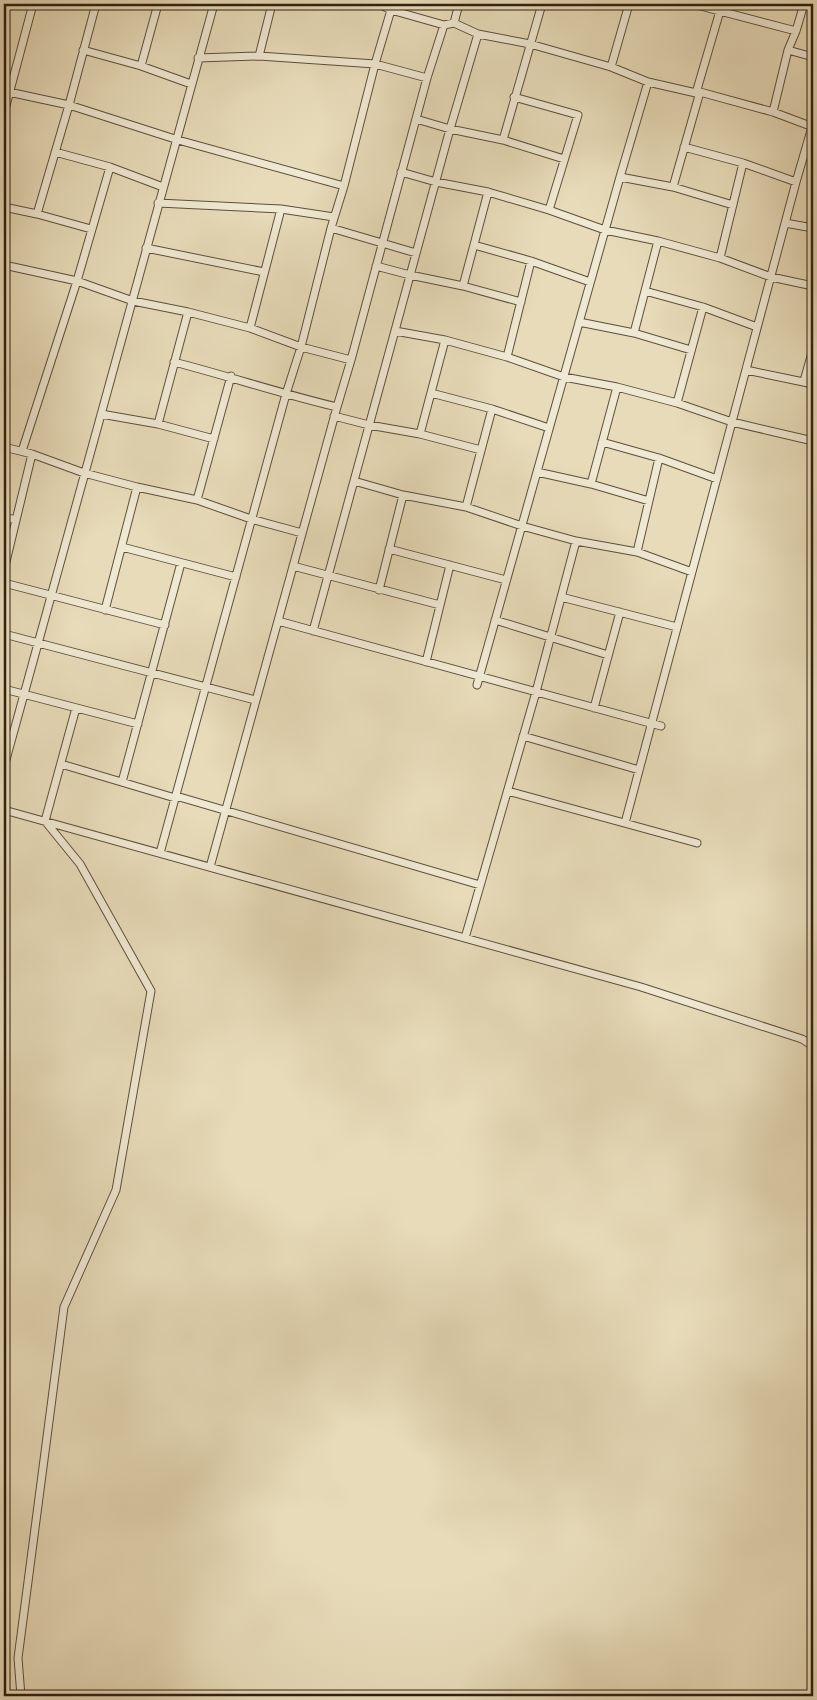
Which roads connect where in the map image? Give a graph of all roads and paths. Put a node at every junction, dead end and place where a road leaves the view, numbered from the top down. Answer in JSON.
{"nodes":[{"id":1,"x":33,"y":4,"type":"edge"},
{"id":2,"x":96,"y":4,"type":"edge"},
{"id":3,"x":158,"y":4,"type":"edge"},
{"id":4,"x":214,"y":4,"type":"edge"},
{"id":5,"x":272,"y":4,"type":"edge"},
{"id":6,"x":379,"y":4,"type":"edge"},
{"id":7,"x":459,"y":4,"type":"edge"},
{"id":8,"x":542,"y":4,"type":"edge"},
{"id":9,"x":629,"y":4,"type":"edge"},
{"id":10,"x":693,"y":4,"type":"edge"},
{"id":11,"x":722,"y":4,"type":"edge"},
{"id":12,"x":804,"y":4,"type":"edge"},
{"id":13,"x":391,"y":10,"type":"junction"},
{"id":14,"x":720,"y":12,"type":"junction"},
{"id":15,"x":454,"y":23,"type":"junction"},
{"id":16,"x":444,"y":25,"type":"junction"},
{"id":17,"x":796,"y":31,"type":"junction"},
{"id":18,"x":478,"y":34,"type":"junction"},
{"id":19,"x":530,"y":44,"type":"junction"},
{"id":20,"x":83,"y":50,"type":"junction"},
{"id":21,"x":788,"y":50,"type":"junction"},
{"id":22,"x":259,"y":56,"type":"junction"},
{"id":23,"x":813,"y":57,"type":"edge"},
{"id":24,"x":198,"y":58,"type":"junction"},
{"id":25,"x":375,"y":64,"type":"junction"},
{"id":26,"x":141,"y":66,"type":"junction"},
{"id":27,"x":611,"y":67,"type":"junction"},
{"id":28,"x":427,"y":78,"type":"junction"},
{"id":29,"x":648,"y":82,"type":"junction"},
{"id":30,"x":191,"y":84,"type":"junction"},
{"id":31,"x":7,"y":92,"type":"edge"},
{"id":32,"x":698,"y":92,"type":"junction"},
{"id":33,"x":514,"y":97,"type":"junction"},
{"id":34,"x":69,"y":105,"type":"junction"},
{"id":35,"x":773,"y":112,"type":"junction"},
{"id":36,"x":4,"y":113,"type":"edge"},
{"id":37,"x":416,"y":119,"type":"junction"},
{"id":38,"x":813,"y":127,"type":"edge"},
{"id":39,"x":450,"y":129,"type":"junction"},
{"id":40,"x":178,"y":140,"type":"junction"},
{"id":41,"x":503,"y":140,"type":"junction"},
{"id":42,"x":684,"y":147,"type":"junction"},
{"id":43,"x":54,"y":152,"type":"junction"},
{"id":44,"x":564,"y":159,"type":"junction"},
{"id":45,"x":744,"y":163,"type":"junction"},
{"id":46,"x":110,"y":167,"type":"junction"},
{"id":47,"x":401,"y":172,"type":"junction"},
{"id":48,"x":620,"y":177,"type":"junction"},
{"id":49,"x":436,"y":182,"type":"junction"},
{"id":50,"x":796,"y":182,"type":"junction"},
{"id":51,"x":344,"y":186,"type":"junction"},
{"id":52,"x":163,"y":187,"type":"junction"},
{"id":53,"x":672,"y":187,"type":"junction"},
{"id":54,"x":488,"y":192,"type":"junction"},
{"id":55,"x":158,"y":203,"type":"junction"},
{"id":56,"x":733,"y":204,"type":"junction"},
{"id":57,"x":4,"y":206,"type":"edge"},
{"id":58,"x":281,"y":209,"type":"junction"},
{"id":59,"x":549,"y":210,"type":"junction"},
{"id":60,"x":37,"y":214,"type":"junction"},
{"id":61,"x":334,"y":217,"type":"junction"},
{"id":62,"x":785,"y":223,"type":"junction"},
{"id":63,"x":330,"y":228,"type":"junction"},
{"id":64,"x":813,"y":228,"type":"edge"},
{"id":65,"x":91,"y":229,"type":"junction"},
{"id":66,"x":605,"y":230,"type":"junction"},
{"id":67,"x":658,"y":241,"type":"junction"},
{"id":68,"x":382,"y":243,"type":"junction"},
{"id":69,"x":474,"y":245,"type":"junction"},
{"id":70,"x":146,"y":248,"type":"junction"},
{"id":71,"x":416,"y":253,"type":"junction"},
{"id":72,"x":720,"y":258,"type":"junction"},
{"id":73,"x":531,"y":261,"type":"junction"},
{"id":74,"x":4,"y":264,"type":"edge"},
{"id":75,"x":376,"y":266,"type":"junction"},
{"id":76,"x":264,"y":272,"type":"junction"},
{"id":77,"x":410,"y":275,"type":"junction"},
{"id":78,"x":770,"y":277,"type":"junction"},
{"id":79,"x":77,"y":281,"type":"junction"},
{"id":80,"x":590,"y":282,"type":"junction"},
{"id":81,"x":463,"y":286,"type":"junction"},
{"id":82,"x":813,"y":286,"type":"edge"},
{"id":83,"x":645,"y":291,"type":"junction"},
{"id":84,"x":133,"y":301,"type":"junction"},
{"id":85,"x":521,"y":302,"type":"junction"},
{"id":86,"x":703,"y":307,"type":"junction"},
{"id":87,"x":188,"y":312,"type":"junction"},
{"id":88,"x":579,"y":322,"type":"junction"},
{"id":89,"x":757,"y":327,"type":"junction"},
{"id":90,"x":250,"y":328,"type":"junction"},
{"id":91,"x":395,"y":331,"type":"junction"},
{"id":92,"x":634,"y":333,"type":"junction"},
{"id":93,"x":445,"y":340,"type":"junction"},
{"id":94,"x":301,"y":347,"type":"junction"},
{"id":95,"x":813,"y":349,"type":"edge"},
{"id":96,"x":691,"y":350,"type":"junction"},
{"id":97,"x":507,"y":357,"type":"junction"},
{"id":98,"x":351,"y":360,"type":"junction"},
{"id":99,"x":174,"y":362,"type":"junction"},
{"id":100,"x":746,"y":370,"type":"junction"},
{"id":101,"x":231,"y":376,"type":"junction"},
{"id":102,"x":564,"y":377,"type":"junction"},
{"id":103,"x":804,"y":381,"type":"junction"},
{"id":104,"x":813,"y":384,"type":"edge"},
{"id":105,"x":617,"y":387,"type":"junction"},
{"id":106,"x":431,"y":393,"type":"junction"},
{"id":107,"x":286,"y":394,"type":"junction"},
{"id":108,"x":677,"y":403,"type":"junction"},
{"id":109,"x":336,"y":407,"type":"junction"},
{"id":110,"x":492,"y":409,"type":"junction"},
{"id":111,"x":101,"y":414,"type":"junction"},
{"id":112,"x":334,"y":416,"type":"junction"},
{"id":113,"x":732,"y":422,"type":"junction"},
{"id":114,"x":158,"y":424,"type":"junction"},
{"id":115,"x":369,"y":425,"type":"junction"},
{"id":116,"x":549,"y":428,"type":"junction"},
{"id":117,"x":420,"y":434,"type":"junction"},
{"id":118,"x":214,"y":439,"type":"junction"},
{"id":119,"x":813,"y":441,"type":"edge"},
{"id":120,"x":602,"y":442,"type":"junction"},
{"id":121,"x":4,"y":446,"type":"edge"},
{"id":122,"x":481,"y":450,"type":"junction"},
{"id":123,"x":22,"y":451,"type":"junction"},
{"id":124,"x":32,"y":454,"type":"junction"},
{"id":125,"x":660,"y":458,"type":"junction"},
{"id":126,"x":537,"y":472,"type":"junction"},
{"id":127,"x":84,"y":473,"type":"junction"},
{"id":128,"x":717,"y":479,"type":"junction"},
{"id":129,"x":354,"y":482,"type":"junction"},
{"id":130,"x":592,"y":484,"type":"junction"},
{"id":131,"x":137,"y":487,"type":"junction"},
{"id":132,"x":404,"y":495,"type":"junction"},
{"id":133,"x":197,"y":500,"type":"junction"},
{"id":134,"x":649,"y":501,"type":"junction"},
{"id":135,"x":466,"y":507,"type":"junction"},
{"id":136,"x":4,"y":517,"type":"edge"},
{"id":137,"x":252,"y":519,"type":"junction"},
{"id":138,"x":16,"y":520,"type":"junction"},
{"id":139,"x":522,"y":526,"type":"junction"},
{"id":140,"x":302,"y":533,"type":"junction"},
{"id":141,"x":576,"y":541,"type":"junction"},
{"id":142,"x":122,"y":547,"type":"junction"},
{"id":143,"x":389,"y":548,"type":"junction"},
{"id":144,"x":637,"y":552,"type":"junction"},
{"id":145,"x":181,"y":563,"type":"junction"},
{"id":146,"x":450,"y":565,"type":"junction"},
{"id":147,"x":293,"y":566,"type":"junction"},
{"id":148,"x":4,"y":570,"type":"edge"},
{"id":149,"x":692,"y":572,"type":"junction"},
{"id":150,"x":236,"y":577,"type":"junction"},
{"id":151,"x":328,"y":577,"type":"junction"},
{"id":152,"x":506,"y":580,"type":"junction"},
{"id":153,"x":4,"y":583,"type":"edge"},
{"id":154,"x":379,"y":590,"type":"junction"},
{"id":155,"x":51,"y":596,"type":"junction"},
{"id":156,"x":561,"y":597,"type":"junction"},
{"id":157,"x":440,"y":605,"type":"junction"},
{"id":158,"x":105,"y":610,"type":"junction"},
{"id":159,"x":620,"y":612,"type":"junction"},
{"id":160,"x":495,"y":620,"type":"junction"},
{"id":161,"x":278,"y":621,"type":"junction"},
{"id":162,"x":165,"y":625,"type":"junction"},
{"id":163,"x":677,"y":627,"type":"junction"},
{"id":164,"x":313,"y":631,"type":"junction"},
{"id":165,"x":4,"y":634,"type":"edge"},
{"id":166,"x":551,"y":637,"type":"junction"},
{"id":167,"x":37,"y":643,"type":"junction"},
{"id":168,"x":608,"y":655,"type":"junction"},
{"id":169,"x":426,"y":662,"type":"junction"},
{"id":170,"x":152,"y":673,"type":"junction"},
{"id":171,"x":479,"y":676,"type":"junction"},
{"id":172,"x":477,"y":685,"type":"dead end"},
{"id":173,"x":206,"y":687,"type":"junction"},
{"id":174,"x":4,"y":689,"type":"edge"},
{"id":175,"x":536,"y":692,"type":"junction"},
{"id":176,"x":24,"y":694,"type":"junction"},
{"id":177,"x":255,"y":700,"type":"junction"},
{"id":178,"x":76,"y":708,"type":"junction"},
{"id":179,"x":594,"y":708,"type":"junction"},
{"id":180,"x":652,"y":723,"type":"junction"},
{"id":181,"x":138,"y":724,"type":"junction"},
{"id":182,"x":661,"y":726,"type":"dead end"},
{"id":183,"x":524,"y":736,"type":"junction"},
{"id":184,"x":61,"y":764,"type":"junction"},
{"id":185,"x":4,"y":767,"type":"edge"},
{"id":186,"x":639,"y":770,"type":"junction"},
{"id":187,"x":122,"y":782,"type":"junction"},
{"id":188,"x":508,"y":791,"type":"junction"},
{"id":189,"x":176,"y":797,"type":"junction"},
{"id":190,"x":4,"y":810,"type":"edge"},
{"id":191,"x":226,"y":811,"type":"junction"},
{"id":192,"x":45,"y":821,"type":"junction"},
{"id":193,"x":624,"y":823,"type":"junction"},
{"id":194,"x":696,"y":844,"type":"dead end"},
{"id":195,"x":160,"y":853,"type":"junction"},
{"id":196,"x":210,"y":867,"type":"junction"},
{"id":197,"x":480,"y":885,"type":"junction"},
{"id":198,"x":465,"y":938,"type":"junction"},
{"id":199,"x":813,"y":1046,"type":"edge"},
{"id":200,"x":21,"y":1696,"type":"edge"}],
"edges":[{"from":1,"to":31,"type":"street"},
{"from":2,"to":20,"type":"street"},
{"from":3,"to":26,"type":"street"},
{"from":4,"to":24,"type":"street"},
{"from":5,"to":22,"type":"street"},
{"from":6,"to":13,"type":"street"},
{"from":7,"to":15,"type":"street"},
{"from":8,"to":19,"type":"street"},
{"from":9,"to":27,"type":"street"},
{"from":10,"to":14,"type":"street"},
{"from":11,"to":14,"type":"street"},
{"from":12,"to":17,"type":"street"},
{"from":13,"to":16,"type":"street"},
{"from":13,"to":25,"type":"street"},
{"from":14,"to":17,"type":"street"},
{"from":14,"to":32,"type":"street"},
{"from":15,"to":16,"type":"street"},
{"from":15,"to":18,"type":"street"},
{"from":16,"to":28,"type":"street"},
{"from":17,"to":21,"type":"street"},
{"from":18,"to":19,"type":"street"},
{"from":18,"to":39,"type":"street"},
{"from":19,"to":27,"type":"street"},
{"from":19,"to":33,"type":"street"},
{"from":20,"to":26,"type":"street"},
{"from":20,"to":34,"type":"street"},
{"from":21,"to":23,"type":"street"},
{"from":21,"to":35,"type":"street"},
{"from":22,"to":24,"type":"street"},
{"from":22,"to":25,"type":"street"},
{"from":24,"to":30,"type":"street"},
{"from":25,"to":28,"type":"street"},
{"from":25,"to":51,"type":"street"},
{"from":26,"to":30,"type":"street"},
{"from":27,"to":29,"type":"street"},
{"from":28,"to":37,"type":"street"},
{"from":29,"to":32,"type":"street"},
{"from":29,"to":48,"type":"street"},
{"from":30,"to":40,"type":"street"},
{"from":31,"to":34,"type":"street"},
{"from":31,"to":36,"type":"street"},
{"from":32,"to":35,"type":"street"},
{"from":32,"to":42,"type":"street"},
{"from":33,"to":41,"type":"street"},
{"from":33,"to":44,"type":"street"},
{"from":34,"to":40,"type":"street"},
{"from":34,"to":43,"type":"street"},
{"from":35,"to":38,"type":"street"},
{"from":37,"to":39,"type":"street"},
{"from":37,"to":47,"type":"street"},
{"from":38,"to":50,"type":"street"},
{"from":39,"to":41,"type":"street"},
{"from":39,"to":49,"type":"street"},
{"from":40,"to":51,"type":"street"},
{"from":40,"to":52,"type":"street"},
{"from":41,"to":44,"type":"street"},
{"from":42,"to":45,"type":"street"},
{"from":42,"to":53,"type":"street"},
{"from":43,"to":46,"type":"street"},
{"from":43,"to":60,"type":"street"},
{"from":44,"to":59,"type":"street"},
{"from":45,"to":50,"type":"street"},
{"from":45,"to":56,"type":"street"},
{"from":46,"to":52,"type":"street"},
{"from":46,"to":65,"type":"street"},
{"from":47,"to":49,"type":"street"},
{"from":47,"to":68,"type":"street"},
{"from":48,"to":53,"type":"street"},
{"from":48,"to":66,"type":"street"},
{"from":49,"to":54,"type":"street"},
{"from":49,"to":71,"type":"street"},
{"from":50,"to":62,"type":"street"},
{"from":51,"to":61,"type":"street"},
{"from":52,"to":55,"type":"street"},
{"from":53,"to":56,"type":"street"},
{"from":54,"to":59,"type":"street"},
{"from":54,"to":69,"type":"street"},
{"from":55,"to":58,"type":"street"},
{"from":55,"to":70,"type":"street"},
{"from":56,"to":72,"type":"street"},
{"from":57,"to":60,"type":"street"},
{"from":58,"to":61,"type":"street"},
{"from":58,"to":76,"type":"street"},
{"from":59,"to":66,"type":"street"},
{"from":60,"to":65,"type":"street"},
{"from":61,"to":63,"type":"street"},
{"from":62,"to":64,"type":"street"},
{"from":62,"to":78,"type":"street"},
{"from":63,"to":68,"type":"street"},
{"from":63,"to":94,"type":"street"},
{"from":65,"to":79,"type":"street"},
{"from":66,"to":67,"type":"street"},
{"from":66,"to":80,"type":"street"},
{"from":67,"to":72,"type":"street"},
{"from":67,"to":83,"type":"street"},
{"from":68,"to":71,"type":"street"},
{"from":68,"to":75,"type":"street"},
{"from":69,"to":73,"type":"street"},
{"from":69,"to":81,"type":"street"},
{"from":70,"to":76,"type":"street"},
{"from":70,"to":84,"type":"street"},
{"from":71,"to":77,"type":"street"},
{"from":72,"to":78,"type":"street"},
{"from":73,"to":80,"type":"street"},
{"from":73,"to":85,"type":"street"},
{"from":74,"to":79,"type":"street"},
{"from":75,"to":77,"type":"street"},
{"from":75,"to":98,"type":"street"},
{"from":76,"to":90,"type":"street"},
{"from":77,"to":81,"type":"street"},
{"from":77,"to":91,"type":"street"},
{"from":78,"to":82,"type":"street"},
{"from":78,"to":89,"type":"street"},
{"from":79,"to":84,"type":"street"},
{"from":79,"to":123,"type":"street"},
{"from":80,"to":88,"type":"street"},
{"from":81,"to":85,"type":"street"},
{"from":83,"to":86,"type":"street"},
{"from":83,"to":92,"type":"street"},
{"from":84,"to":87,"type":"street"},
{"from":84,"to":111,"type":"street"},
{"from":85,"to":97,"type":"street"},
{"from":86,"to":89,"type":"street"},
{"from":86,"to":96,"type":"street"},
{"from":87,"to":90,"type":"street"},
{"from":87,"to":99,"type":"street"},
{"from":88,"to":92,"type":"street"},
{"from":88,"to":102,"type":"street"},
{"from":89,"to":100,"type":"street"},
{"from":90,"to":94,"type":"street"},
{"from":91,"to":93,"type":"street"},
{"from":91,"to":115,"type":"street"},
{"from":92,"to":96,"type":"street"},
{"from":93,"to":97,"type":"street"},
{"from":93,"to":106,"type":"street"},
{"from":94,"to":98,"type":"street"},
{"from":94,"to":107,"type":"street"},
{"from":95,"to":103,"type":"street"},
{"from":96,"to":108,"type":"street"},
{"from":97,"to":102,"type":"street"},
{"from":98,"to":109,"type":"street"},
{"from":99,"to":101,"type":"street"},
{"from":99,"to":114,"type":"street"},
{"from":100,"to":103,"type":"street"},
{"from":100,"to":113,"type":"street"},
{"from":101,"to":107,"type":"street"},
{"from":101,"to":118,"type":"street"},
{"from":102,"to":105,"type":"street"},
{"from":102,"to":116,"type":"street"},
{"from":103,"to":104,"type":"street"},
{"from":105,"to":108,"type":"street"},
{"from":105,"to":120,"type":"street"},
{"from":106,"to":110,"type":"street"},
{"from":106,"to":117,"type":"street"},
{"from":107,"to":109,"type":"street"},
{"from":107,"to":137,"type":"street"},
{"from":108,"to":113,"type":"street"},
{"from":109,"to":112,"type":"street"},
{"from":110,"to":116,"type":"street"},
{"from":110,"to":122,"type":"street"},
{"from":111,"to":114,"type":"street"},
{"from":111,"to":127,"type":"street"},
{"from":112,"to":115,"type":"street"},
{"from":112,"to":140,"type":"street"},
{"from":113,"to":119,"type":"street"},
{"from":113,"to":128,"type":"street"},
{"from":114,"to":118,"type":"street"},
{"from":115,"to":117,"type":"street"},
{"from":115,"to":129,"type":"street"},
{"from":116,"to":126,"type":"street"},
{"from":117,"to":122,"type":"street"},
{"from":118,"to":133,"type":"street"},
{"from":120,"to":125,"type":"street"},
{"from":120,"to":130,"type":"street"},
{"from":121,"to":123,"type":"street"},
{"from":122,"to":135,"type":"street"},
{"from":123,"to":124,"type":"street"},
{"from":124,"to":127,"type":"street"},
{"from":124,"to":138,"type":"street"},
{"from":125,"to":128,"type":"street"},
{"from":125,"to":134,"type":"street"},
{"from":126,"to":130,"type":"street"},
{"from":126,"to":139,"type":"street"},
{"from":127,"to":131,"type":"street"},
{"from":127,"to":155,"type":"street"},
{"from":128,"to":149,"type":"street"},
{"from":129,"to":132,"type":"street"},
{"from":129,"to":151,"type":"street"},
{"from":130,"to":134,"type":"street"},
{"from":131,"to":133,"type":"street"},
{"from":131,"to":142,"type":"street"},
{"from":132,"to":135,"type":"street"},
{"from":132,"to":143,"type":"street"},
{"from":133,"to":137,"type":"street"},
{"from":134,"to":144,"type":"street"},
{"from":135,"to":139,"type":"street"},
{"from":136,"to":138,"type":"street"},
{"from":137,"to":140,"type":"street"},
{"from":137,"to":150,"type":"street"},
{"from":138,"to":148,"type":"street"},
{"from":139,"to":141,"type":"street"},
{"from":139,"to":152,"type":"street"},
{"from":140,"to":147,"type":"street"},
{"from":141,"to":144,"type":"street"},
{"from":141,"to":156,"type":"street"},
{"from":142,"to":145,"type":"street"},
{"from":142,"to":158,"type":"street"},
{"from":143,"to":146,"type":"street"},
{"from":143,"to":154,"type":"street"},
{"from":144,"to":149,"type":"street"},
{"from":145,"to":150,"type":"street"},
{"from":145,"to":162,"type":"street"},
{"from":146,"to":152,"type":"street"},
{"from":146,"to":157,"type":"street"},
{"from":147,"to":151,"type":"street"},
{"from":147,"to":161,"type":"street"},
{"from":149,"to":163,"type":"street"},
{"from":150,"to":173,"type":"street"},
{"from":151,"to":154,"type":"street"},
{"from":151,"to":164,"type":"street"},
{"from":152,"to":160,"type":"street"},
{"from":153,"to":155,"type":"street"},
{"from":154,"to":157,"type":"street"},
{"from":155,"to":158,"type":"street"},
{"from":155,"to":167,"type":"street"},
{"from":156,"to":159,"type":"street"},
{"from":156,"to":166,"type":"street"},
{"from":157,"to":169,"type":"street"},
{"from":158,"to":162,"type":"street"},
{"from":159,"to":163,"type":"street"},
{"from":159,"to":168,"type":"street"},
{"from":160,"to":166,"type":"street"},
{"from":160,"to":171,"type":"street"},
{"from":161,"to":164,"type":"street"},
{"from":161,"to":177,"type":"street"},
{"from":162,"to":170,"type":"street"},
{"from":163,"to":180,"type":"street"},
{"from":164,"to":169,"type":"street"},
{"from":165,"to":167,"type":"street"},
{"from":166,"to":168,"type":"street"},
{"from":166,"to":175,"type":"street"},
{"from":167,"to":170,"type":"street"},
{"from":167,"to":176,"type":"street"},
{"from":168,"to":179,"type":"street"},
{"from":169,"to":171,"type":"street"},
{"from":170,"to":173,"type":"street"},
{"from":170,"to":181,"type":"street"},
{"from":171,"to":172,"type":"street"},
{"from":171,"to":175,"type":"street"},
{"from":173,"to":177,"type":"street"},
{"from":173,"to":189,"type":"street"},
{"from":174,"to":176,"type":"street"},
{"from":175,"to":179,"type":"street"},
{"from":175,"to":183,"type":"street"},
{"from":176,"to":178,"type":"street"},
{"from":176,"to":185,"type":"street"},
{"from":177,"to":191,"type":"street"},
{"from":178,"to":181,"type":"street"},
{"from":178,"to":184,"type":"street"},
{"from":179,"to":180,"type":"street"},
{"from":180,"to":182,"type":"street"},
{"from":180,"to":186,"type":"street"},
{"from":181,"to":187,"type":"street"},
{"from":183,"to":186,"type":"street"},
{"from":183,"to":188,"type":"street"},
{"from":184,"to":187,"type":"street"},
{"from":184,"to":192,"type":"street"},
{"from":186,"to":193,"type":"street"},
{"from":187,"to":189,"type":"street"},
{"from":188,"to":193,"type":"street"},
{"from":188,"to":197,"type":"street"},
{"from":189,"to":191,"type":"street"},
{"from":189,"to":195,"type":"street"},
{"from":190,"to":192,"type":"street"},
{"from":191,"to":196,"type":"street"},
{"from":191,"to":197,"type":"street"},
{"from":192,"to":195,"type":"street"},
{"from":192,"to":200,"type":"street"},
{"from":193,"to":194,"type":"street"},
{"from":195,"to":196,"type":"street"},
{"from":196,"to":198,"type":"street"},
{"from":197,"to":198,"type":"street"},
{"from":198,"to":199,"type":"street"}]}
